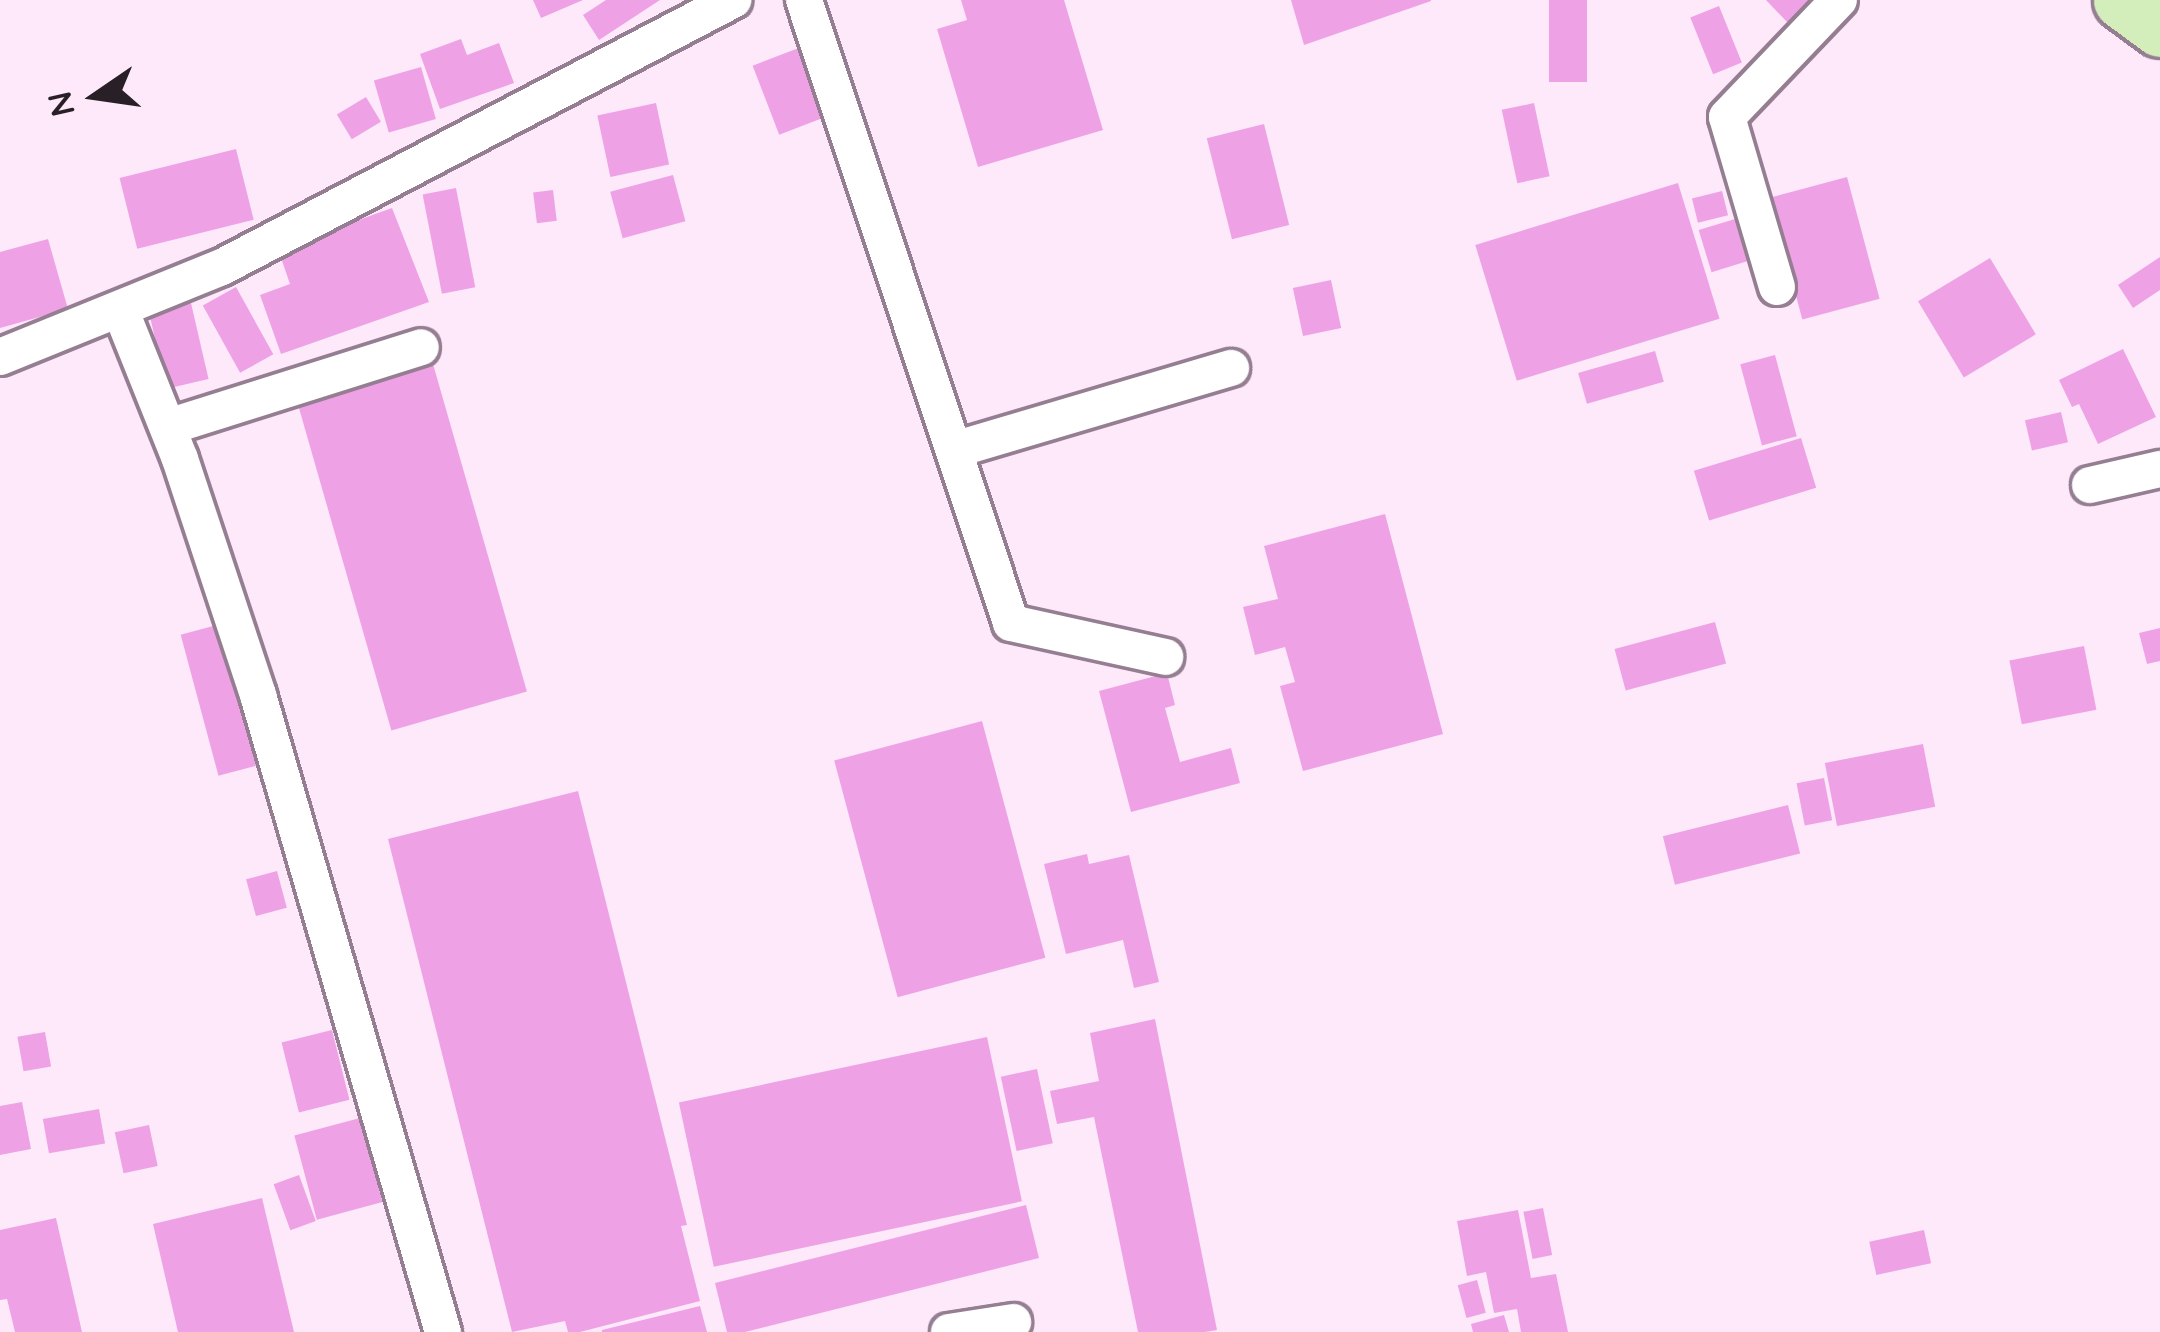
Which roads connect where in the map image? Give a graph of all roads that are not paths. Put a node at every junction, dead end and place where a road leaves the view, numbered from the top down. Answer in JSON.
{"nodes":[{"id":1,"x":733,"y":0,"type":"edge"},
{"id":2,"x":804,"y":0,"type":"edge"},
{"id":3,"x":1839,"y":0,"type":"edge"},
{"id":4,"x":2122,"y":0,"type":"edge"},
{"id":5,"x":2160,"y":28,"type":"edge"},
{"id":6,"x":1777,"y":287,"type":"dead end"},
{"id":7,"x":120,"y":308,"type":"junction"},
{"id":8,"x":421,"y":347,"type":"dead end"},
{"id":9,"x":0,"y":357,"type":"edge"},
{"id":10,"x":1231,"y":368,"type":"dead end"},
{"id":11,"x":168,"y":428,"type":"junction"},
{"id":12,"x":954,"y":450,"type":"junction"},
{"id":13,"x":2160,"y":469,"type":"edge"},
{"id":14,"x":2090,"y":485,"type":"dead end"},
{"id":15,"x":1165,"y":657,"type":"dead end"},
{"id":16,"x":1013,"y":1322,"type":"dead end"},
{"id":17,"x":443,"y":1332,"type":"edge"},
{"id":18,"x":949,"y":1332,"type":"edge"}],
"edges":[{"from":1,"to":7,"type":"street"},
{"from":2,"to":12,"type":"street"},
{"from":3,"to":6,"type":"street"},
{"from":4,"to":5,"type":"main road"},
{"from":7,"to":9,"type":"street"},
{"from":7,"to":11,"type":"street"},
{"from":8,"to":11,"type":"street"},
{"from":10,"to":12,"type":"street"},
{"from":11,"to":17,"type":"street"},
{"from":12,"to":15,"type":"street"},
{"from":13,"to":14,"type":"street"},
{"from":16,"to":18,"type":"street"}]}
